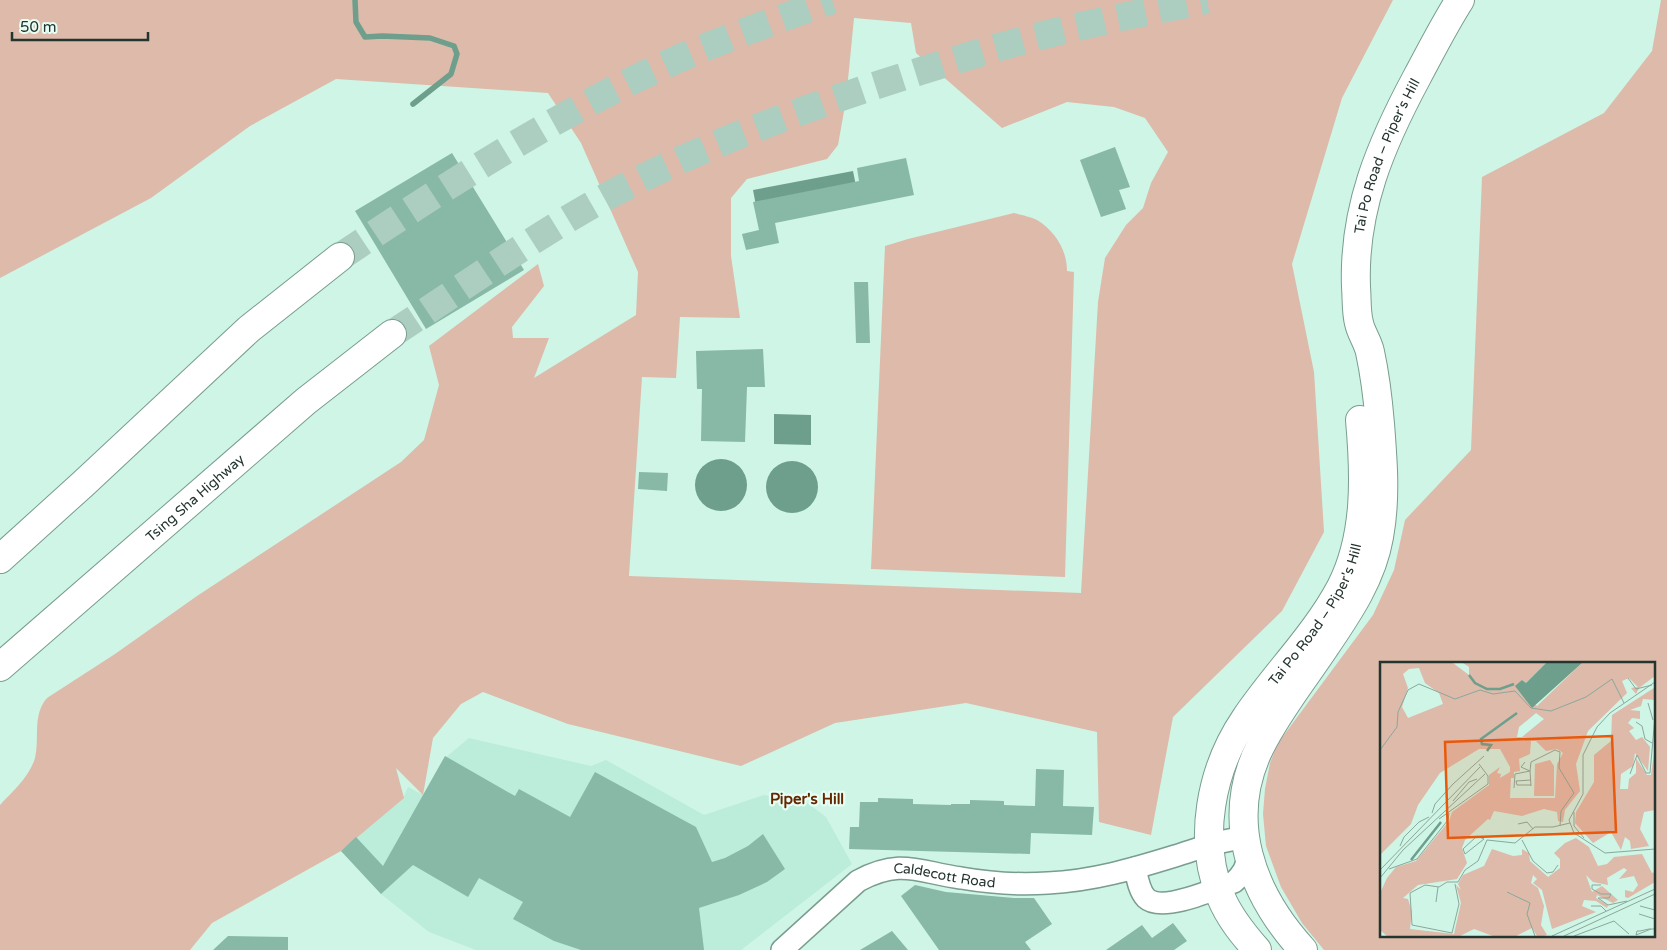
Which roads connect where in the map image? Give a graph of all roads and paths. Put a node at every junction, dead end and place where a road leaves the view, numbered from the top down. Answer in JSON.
{"nodes":[{"id":1,"x":1460,"y":0,"type":"edge"},
{"id":2,"x":340,"y":257,"type":"tunnel mouth"},
{"id":3,"x":1359,"y":324,"type":"junction"},
{"id":4,"x":392,"y":334,"type":"tunnel mouth"},
{"id":5,"x":0,"y":559,"type":"edge"},
{"id":6,"x":0,"y":667,"type":"edge"},
{"id":7,"x":1210,"y":845,"type":"junction"},
{"id":8,"x":1246,"y":847,"type":"junction"},
{"id":9,"x":1135,"y":868,"type":"junction"},
{"id":10,"x":1217,"y":888,"type":"junction"},
{"id":11,"x":782,"y":950,"type":"edge"},
{"id":12,"x":1257,"y":950,"type":"edge"},
{"id":13,"x":1303,"y":950,"type":"edge"}],
"edges":[{"from":1,"to":3,"type":"main road","name":"Tai Po Road – Piper's Hill"},
{"from":2,"to":5,"type":"main road"},
{"from":3,"to":7,"type":"main road","name":"Tai Po Road – Piper's Hill"},
{"from":3,"to":8,"type":"main road","name":"Tai Po Road – Piper's Hill"},
{"from":4,"to":6,"type":"main road","name":"Tsing Sha Highway"},
{"from":7,"to":8,"type":"street","name":"Caldecott Road"},
{"from":7,"to":9,"type":"street","name":"Caldecott Road"},
{"from":7,"to":10,"type":"main road","name":"Tai Po Road – Piper's Hill"},
{"from":8,"to":10,"type":"street"},
{"from":8,"to":13,"type":"main road","name":"Tai Po Road – Piper's Hill"},
{"from":9,"to":10,"type":"street"},
{"from":9,"to":11,"type":"street","name":"Caldecott Road"},
{"from":10,"to":12,"type":"main road","name":"Tai Po Road – Piper's Hill"}]}
